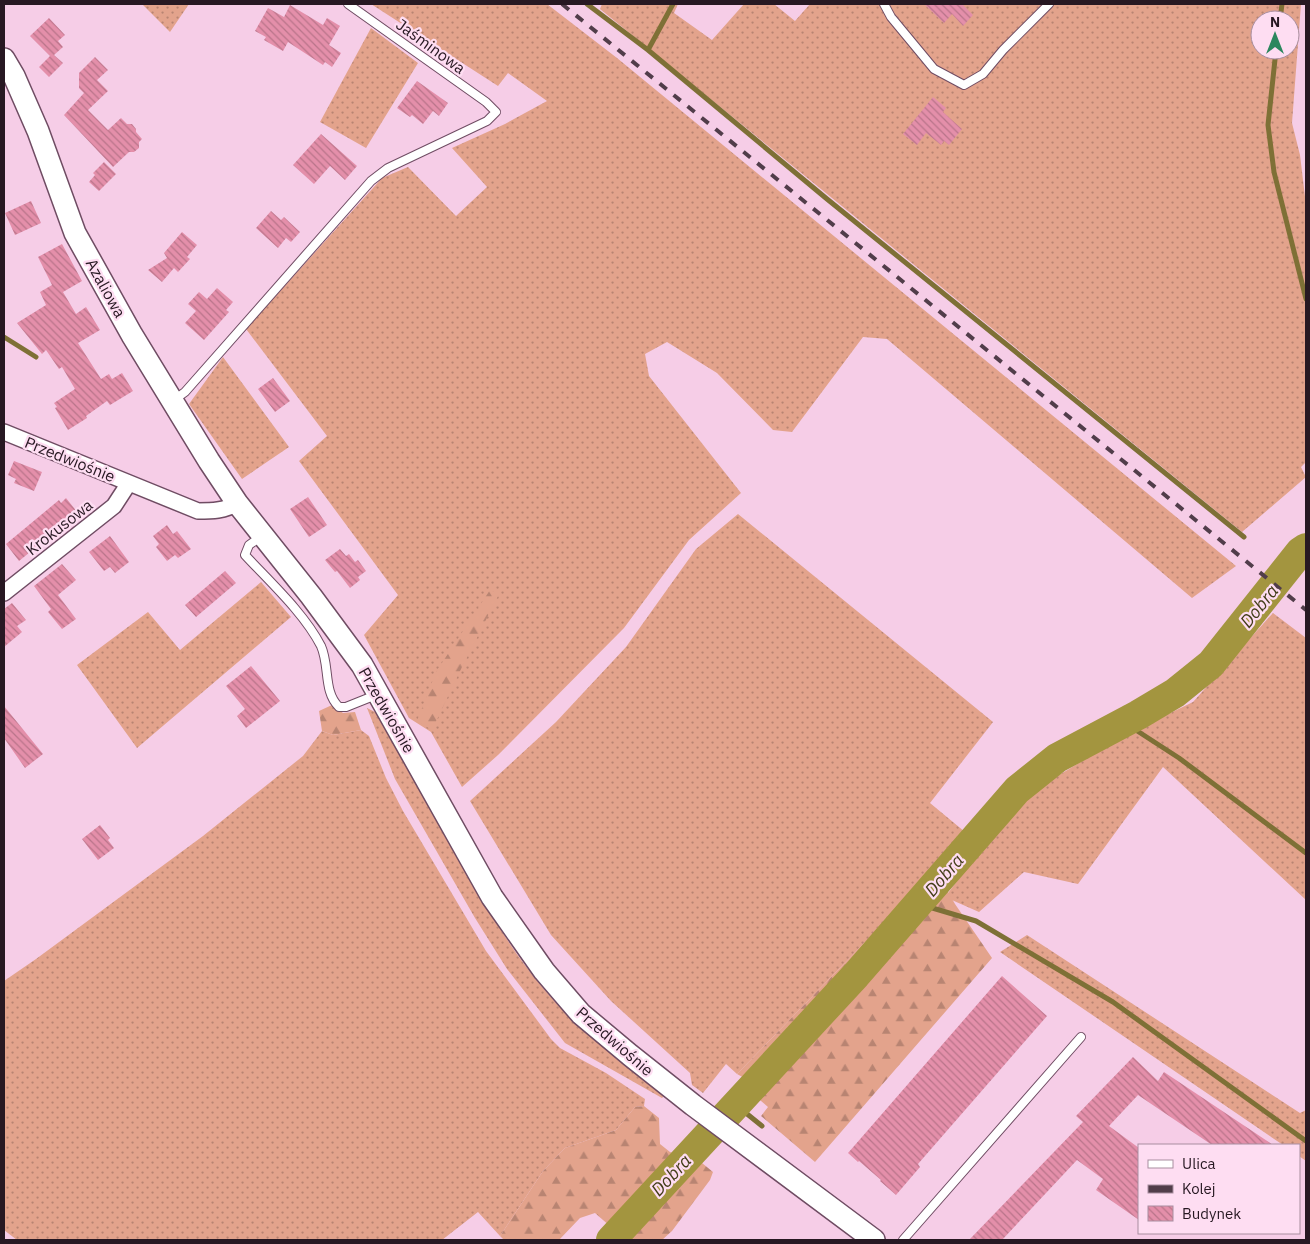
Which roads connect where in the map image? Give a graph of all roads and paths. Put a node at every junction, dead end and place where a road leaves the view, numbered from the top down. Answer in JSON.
{"nodes":[{"id":1,"x":348,"y":4,"type":"edge"},
{"id":2,"x":884,"y":4,"type":"edge"},
{"id":3,"x":1049,"y":4,"type":"edge"},
{"id":4,"x":4,"y":59,"type":"edge"},
{"id":5,"x":172,"y":401,"type":"junction"},
{"id":6,"x":4,"y":432,"type":"edge"},
{"id":7,"x":129,"y":483,"type":"junction"},
{"id":8,"x":237,"y":503,"type":"junction"},
{"id":9,"x":262,"y":536,"type":"junction"},
{"id":10,"x":4,"y":593,"type":"edge"},
{"id":11,"x":378,"y":694,"type":"junction"},
{"id":12,"x":1081,"y":1037,"type":"dead end"},
{"id":13,"x":873,"y":1240,"type":"edge"},
{"id":14,"x":903,"y":1240,"type":"edge"}],
"edges":[{"from":1,"to":5,"type":"lane","name":"Jaśminowa"},
{"from":2,"to":3,"type":"lane"},
{"from":4,"to":5,"type":"street","name":"Azaliowa"},
{"from":5,"to":8,"type":"street","name":"Azaliowa"},
{"from":6,"to":7,"type":"street","name":"Przedwiośnie"},
{"from":7,"to":8,"type":"street","name":"Przedwiośnie"},
{"from":7,"to":10,"type":"street","name":"Krokusowa"},
{"from":8,"to":9,"type":"street","name":"Przedwiośnie"},
{"from":9,"to":11,"type":"street","name":"Przedwiośnie"},
{"from":9,"to":11,"type":"lane"},
{"from":11,"to":13,"type":"street","name":"Przedwiośnie"},
{"from":12,"to":14,"type":"lane"}]}
